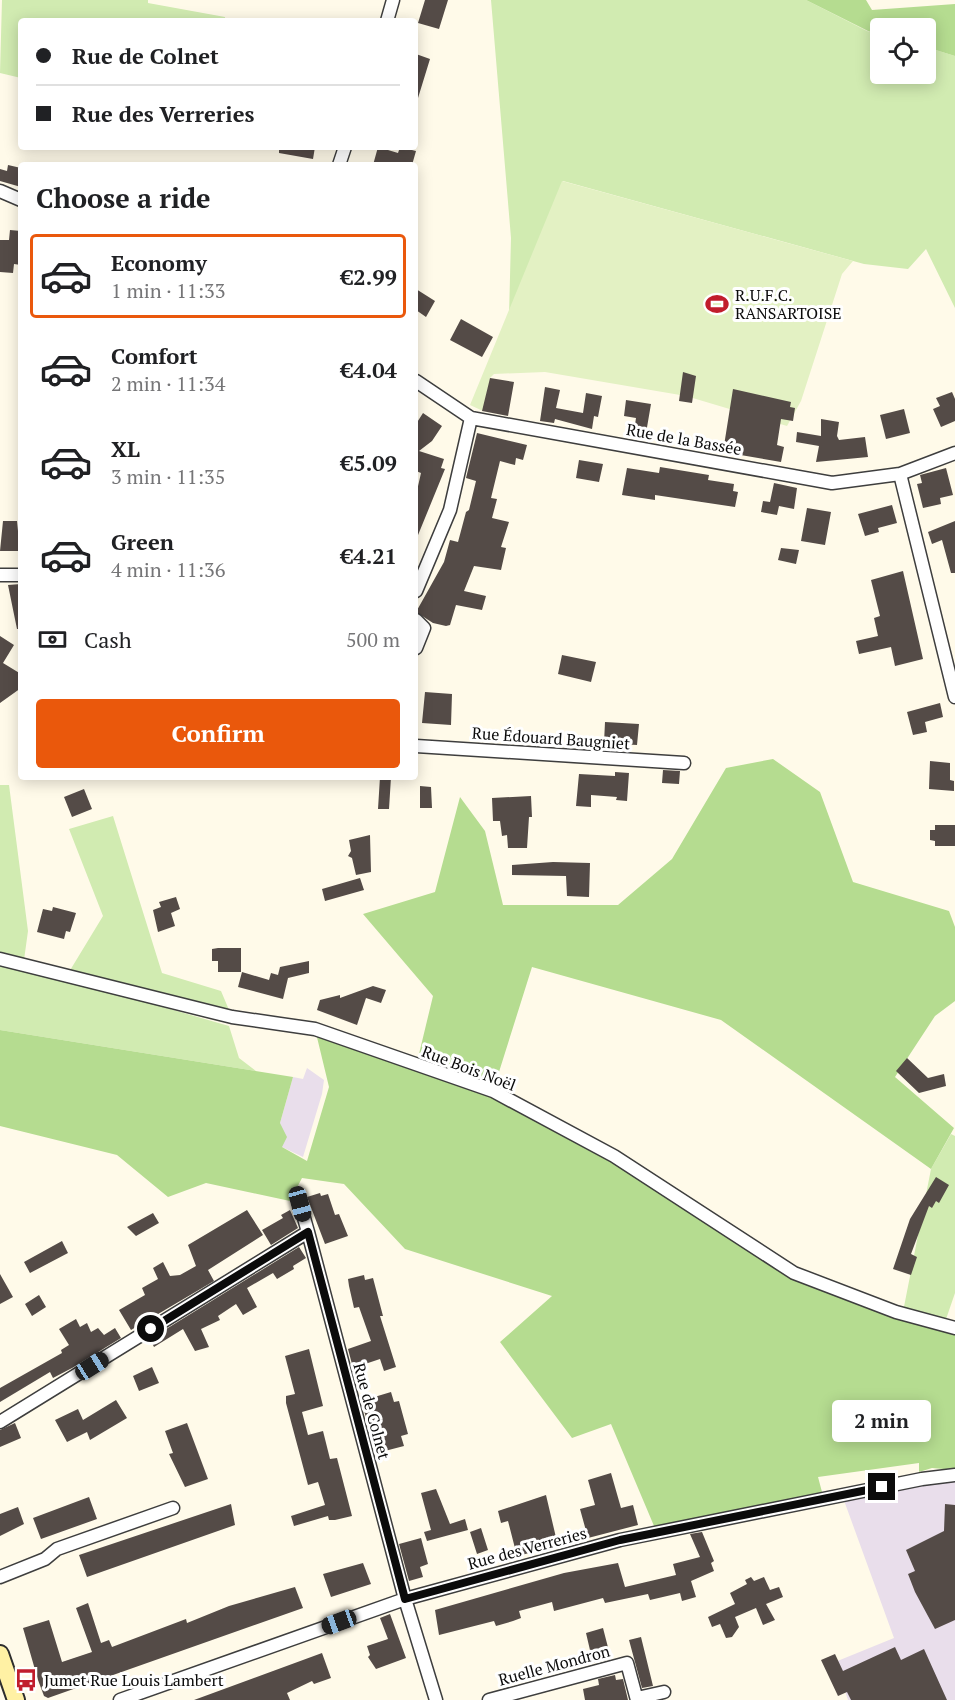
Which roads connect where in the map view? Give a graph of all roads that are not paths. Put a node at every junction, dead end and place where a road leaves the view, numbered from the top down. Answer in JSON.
{"nodes":[{"id":1,"x":393,"y":0,"type":"edge"},
{"id":2,"x":388,"y":18,"type":"edge"},
{"id":3,"x":0,"y":191,"type":"edge"},
{"id":4,"x":18,"y":199,"type":"edge"},
{"id":5,"x":418,"y":382,"type":"edge"},
{"id":6,"x":471,"y":418,"type":"junction"},
{"id":7,"x":955,"y":453,"type":"edge"},
{"id":8,"x":900,"y":474,"type":"junction"},
{"id":9,"x":0,"y":575,"type":"edge"},
{"id":10,"x":18,"y":575,"type":"edge"},
{"id":11,"x":418,"y":586,"type":"edge"},
{"id":12,"x":418,"y":622,"type":"edge"},
{"id":13,"x":418,"y":643,"type":"edge"},
{"id":14,"x":955,"y":698,"type":"edge"},
{"id":15,"x":418,"y":746,"type":"edge"},
{"id":16,"x":684,"y":763,"type":"dead end"},
{"id":17,"x":0,"y":959,"type":"edge"},
{"id":18,"x":300,"y":1204,"type":"dead end"},
{"id":19,"x":308,"y":1232,"type":"junction"},
{"id":20,"x":955,"y":1328,"type":"edge"},
{"id":21,"x":0,"y":1422,"type":"edge"},
{"id":22,"x":955,"y":1475,"type":"edge"},
{"id":23,"x":173,"y":1508,"type":"dead end"},
{"id":24,"x":0,"y":1577,"type":"edge"},
{"id":25,"x":405,"y":1599,"type":"junction"},
{"id":26,"x":0,"y":1654,"type":"edge"},
{"id":27,"x":664,"y":1692,"type":"dead end"},
{"id":28,"x":637,"y":1699,"type":"edge"},
{"id":29,"x":16,"y":1700,"type":"edge"},
{"id":30,"x":120,"y":1700,"type":"edge"},
{"id":31,"x":436,"y":1700,"type":"edge"},
{"id":32,"x":489,"y":1700,"type":"edge"}],
"edges":[{"from":1,"to":2,"type":"street"},
{"from":3,"to":4,"type":"street"},
{"from":5,"to":6,"type":"street","name":"Rue de la Bassée"},
{"from":6,"to":8,"type":"street","name":"Rue de la Bassée"},
{"from":6,"to":11,"type":"street"},
{"from":7,"to":8,"type":"street","name":"Rue de la Bassée"},
{"from":8,"to":14,"type":"street"},
{"from":9,"to":10,"type":"street"},
{"from":12,"to":13,"type":"street"},
{"from":15,"to":16,"type":"street","name":"Rue Édouard Baugniet"},
{"from":17,"to":20,"type":"street","name":"Rue Bois Noël"},
{"from":18,"to":19,"type":"street","name":"Rue de Colnet"},
{"from":19,"to":21,"type":"street"},
{"from":19,"to":25,"type":"street","name":"Rue de Colnet"},
{"from":22,"to":25,"type":"street","name":"Rue des Verreries"},
{"from":23,"to":24,"type":"street"},
{"from":25,"to":30,"type":"street","name":"Rue des Verreries"},
{"from":25,"to":31,"type":"street"},
{"from":26,"to":29,"type":"main road"},
{"from":27,"to":28,"type":"street","name":"Ruelle Mondron"},
{"from":28,"to":32,"type":"street","name":"Ruelle Mondron"}]}
